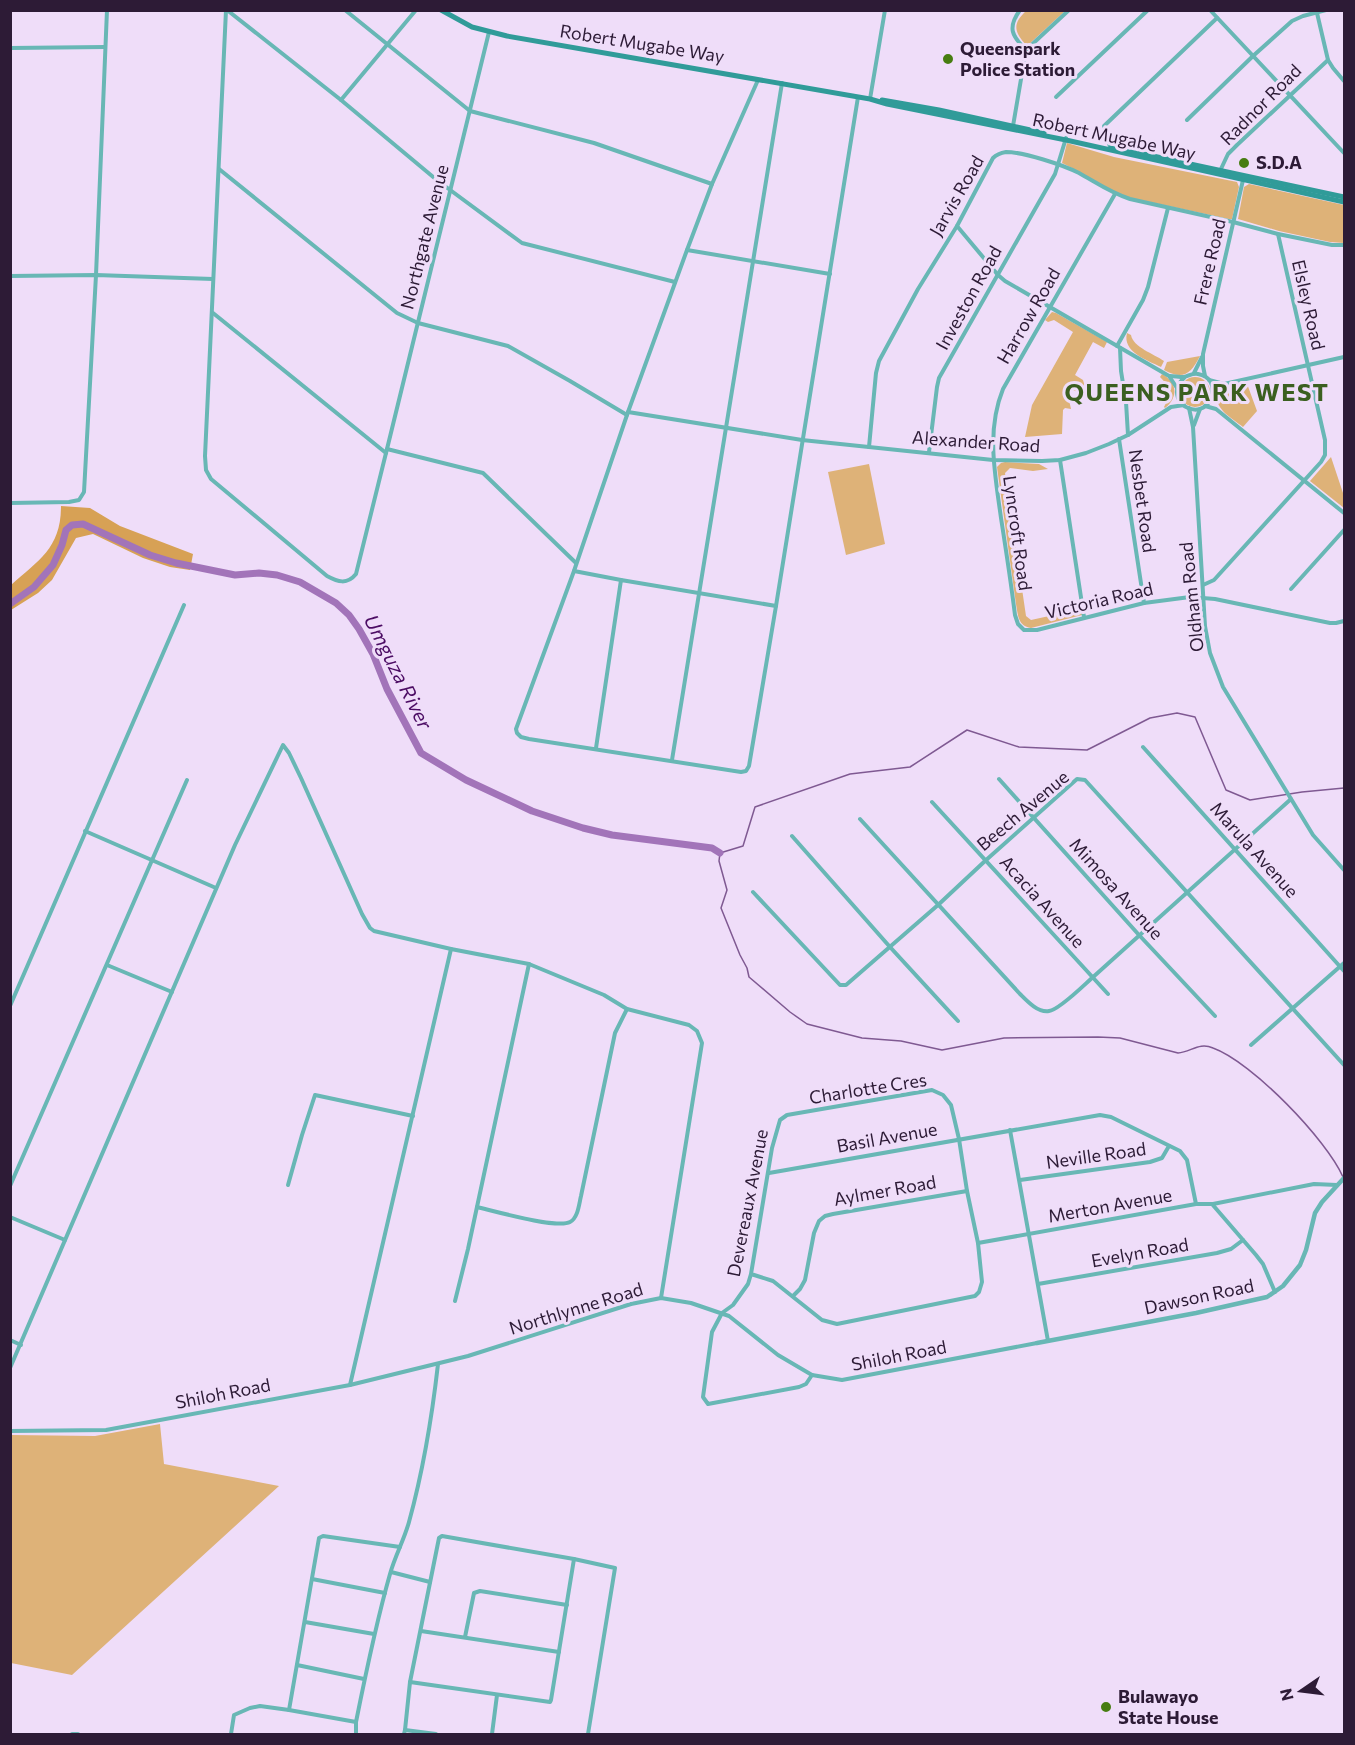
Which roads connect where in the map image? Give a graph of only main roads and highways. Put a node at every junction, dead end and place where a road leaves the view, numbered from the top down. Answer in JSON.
{"nodes":[{"id":1,"x":441,"y":10,"type":"edge"},
{"id":2,"x":1066,"y":139,"type":"junction"},
{"id":3,"x":1219,"y":173,"type":"junction"},
{"id":4,"x":1344,"y":198,"type":"edge"}],
"edges":[{"from":1,"to":2,"type":"main road","name":"Robert Mugabe Way"},
{"from":2,"to":3,"type":"main road","name":"Robert Mugabe Way"},
{"from":2,"to":3,"type":"main road","name":"Robert Mugabe Way"},
{"from":3,"to":4,"type":"main road","name":"Robert Mugabe Way"}]}
